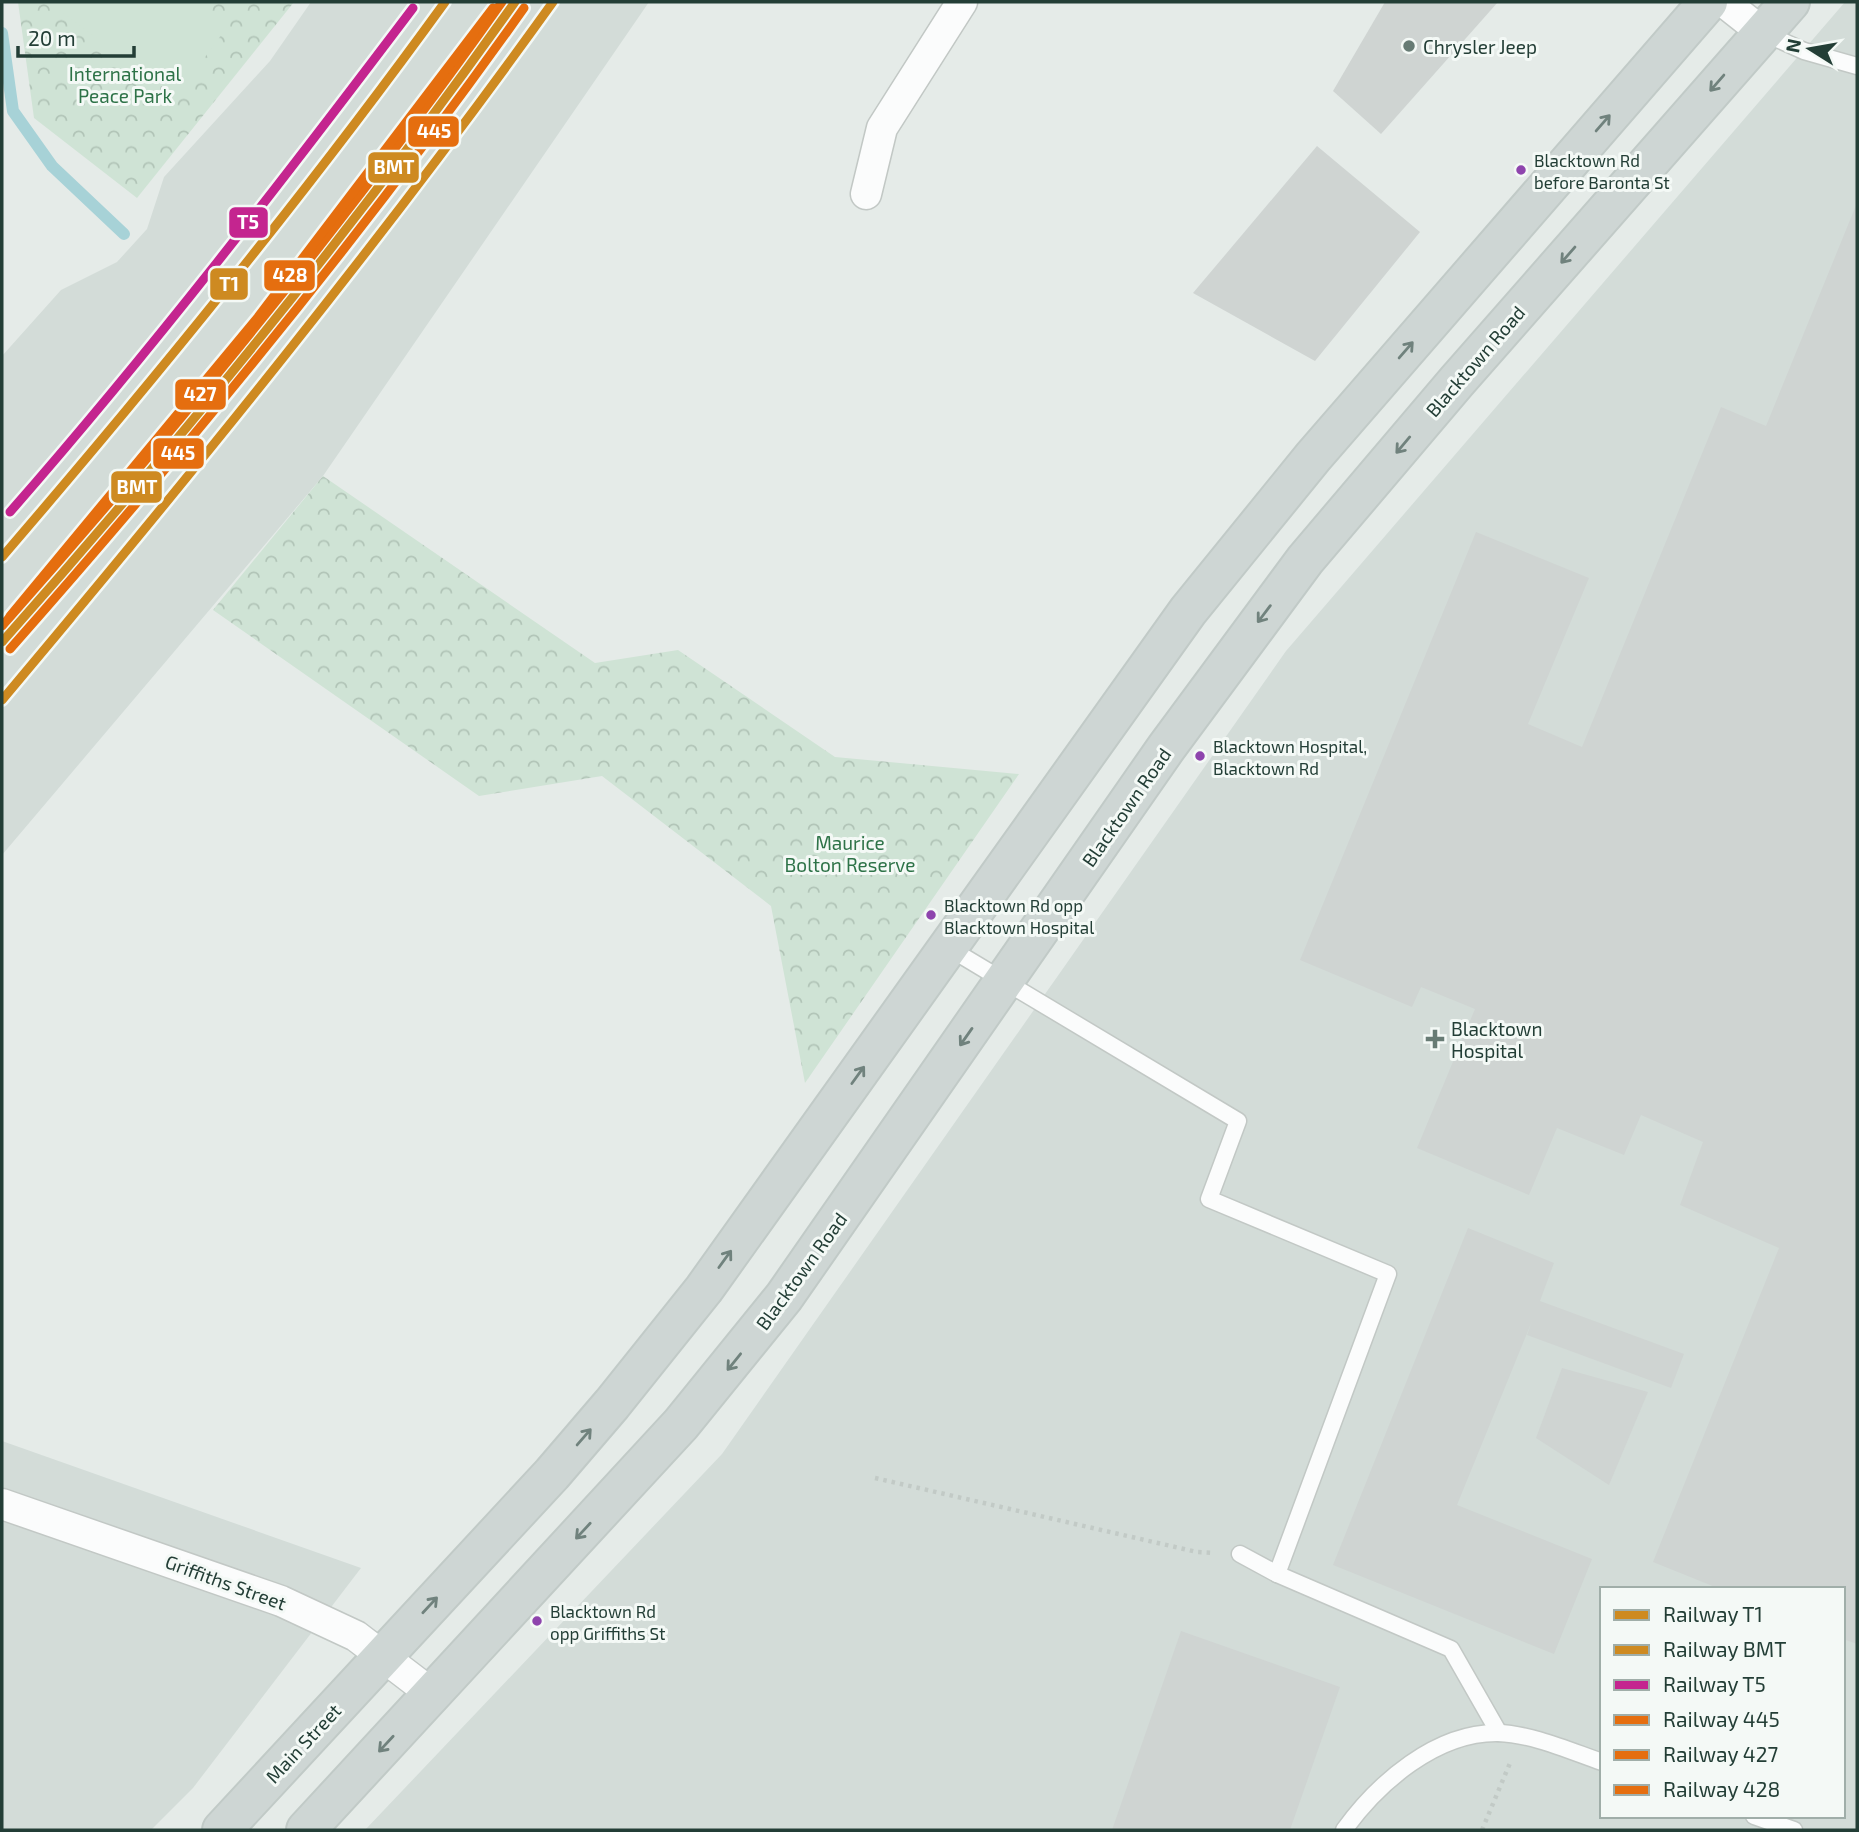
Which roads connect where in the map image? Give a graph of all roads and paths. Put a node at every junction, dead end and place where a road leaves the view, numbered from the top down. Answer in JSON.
{"nodes":[{"id":1,"x":962,"y":2,"type":"edge"},
{"id":2,"x":1708,"y":2,"type":"edge"},
{"id":3,"x":1724,"y":2,"type":"edge"},
{"id":4,"x":1790,"y":2,"type":"edge"},
{"id":5,"x":1762,"y":32,"type":"junction"},
{"id":6,"x":1857,"y":66,"type":"edge"},
{"id":7,"x":866,"y":194,"type":"dead end"},
{"id":8,"x":949,"y":948,"type":"junction"},
{"id":9,"x":1006,"y":981,"type":"junction"},
{"id":10,"x":874,"y":1478,"type":"dead end"},
{"id":11,"x":2,"y":1504,"type":"edge"},
{"id":12,"x":1240,"y":1554,"type":"joint"},
{"id":13,"x":1276,"y":1574,"type":"junction"},
{"id":14,"x":384,"y":1655,"type":"junction"},
{"id":15,"x":432,"y":1694,"type":"junction"},
{"id":16,"x":1499,"y":1733,"type":"junction"},
{"id":17,"x":1600,"y":1761,"type":"edge"},
{"id":18,"x":1510,"y":1763,"type":"dead end"},
{"id":19,"x":1760,"y":1818,"type":"edge"},
{"id":20,"x":222,"y":1830,"type":"edge"},
{"id":21,"x":306,"y":1830,"type":"edge"},
{"id":22,"x":1344,"y":1830,"type":"edge"},
{"id":23,"x":1482,"y":1830,"type":"edge"},
{"id":24,"x":1794,"y":1830,"type":"edge"}],
"edges":[{"from":1,"to":7,"type":"street"},
{"from":8,"to":2,"type":"main road","one_way":true},
{"from":3,"to":5,"type":"street"},
{"from":4,"to":5,"type":"main road","name":"Blacktown Road"},
{"from":5,"to":6,"type":"lane"},
{"from":5,"to":9,"type":"main road","name":"Blacktown Road","one_way":true},
{"from":8,"to":9,"type":"lane"},
{"from":14,"to":8,"type":"main road","one_way":true},
{"from":9,"to":13,"type":"lane"},
{"from":9,"to":15,"type":"main road","name":"Blacktown Road","one_way":true},
{"from":10,"to":12,"type":"path"},
{"from":11,"to":14,"type":"street","name":"Griffiths Street"},
{"from":12,"to":13,"type":"lane"},
{"from":13,"to":16,"type":"lane"},
{"from":14,"to":15,"type":"street","name":"Griffiths Street"},
{"from":14,"to":20,"type":"main road","name":"Main Street"},
{"from":15,"to":21,"type":"main road","one_way":true},
{"from":16,"to":17,"type":"lane"},
{"from":16,"to":22,"type":"lane"},
{"from":18,"to":23,"type":"path"},
{"from":19,"to":24,"type":"lane"}]}
